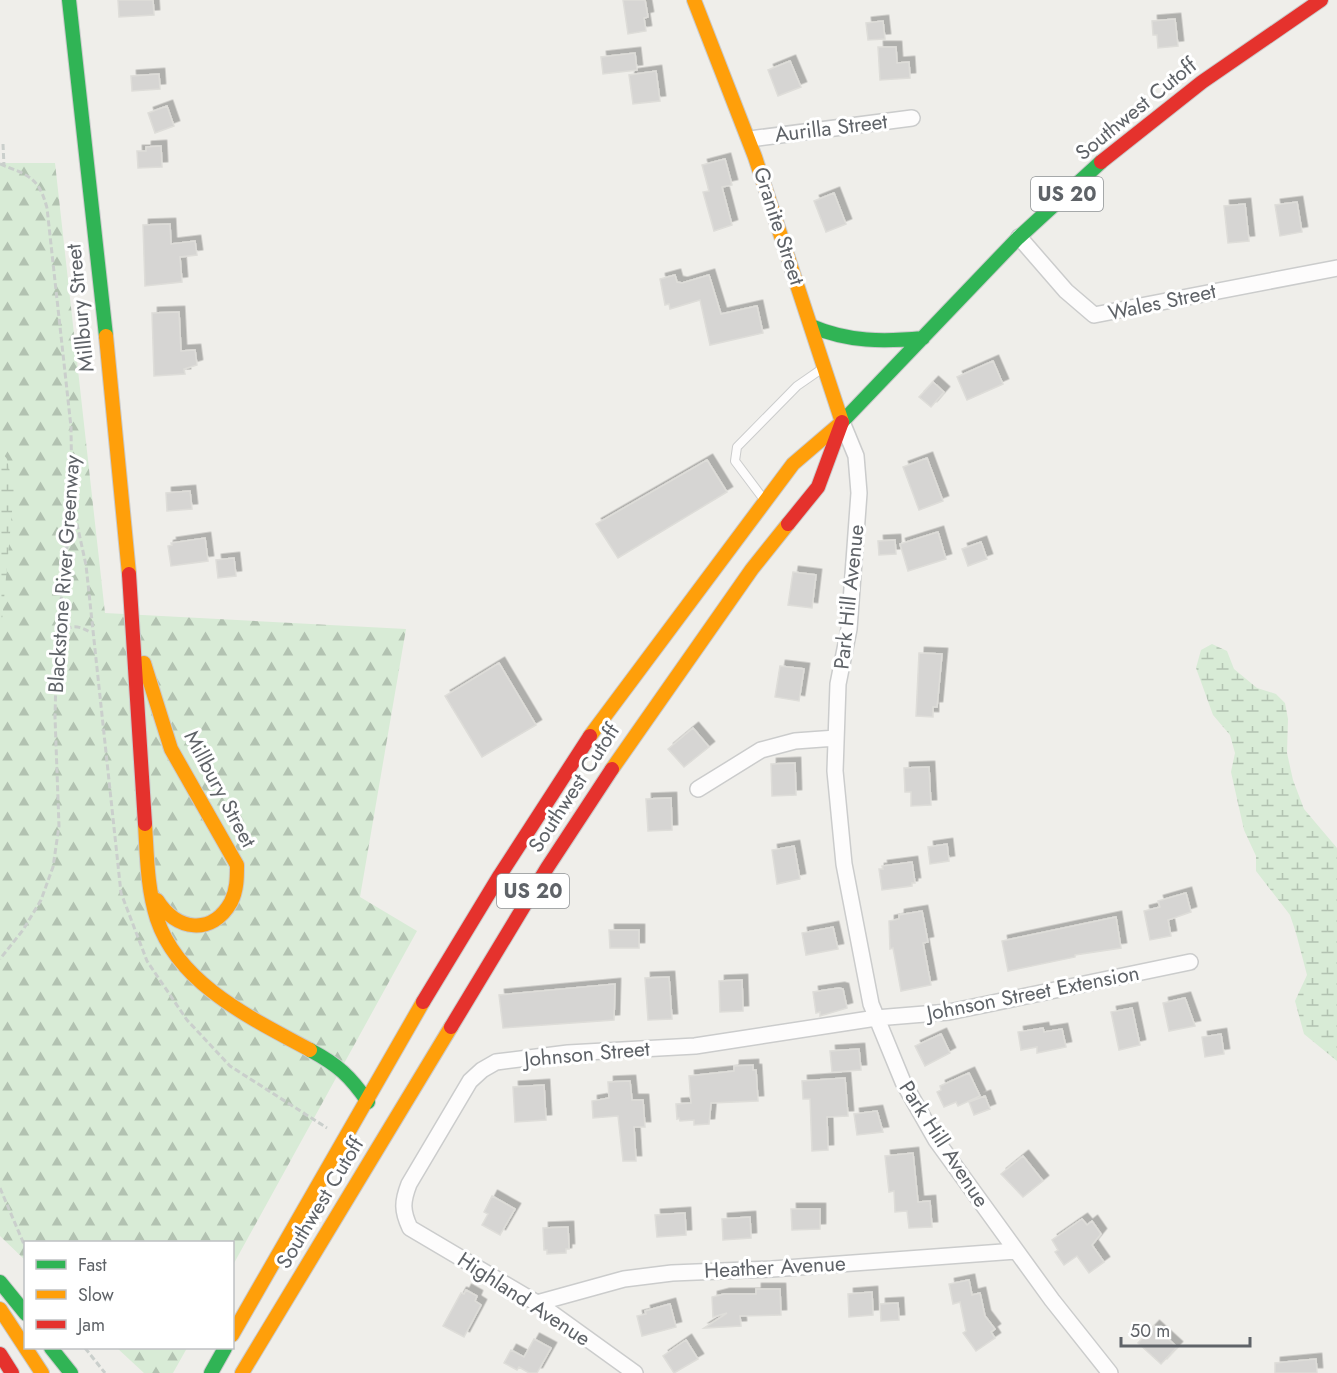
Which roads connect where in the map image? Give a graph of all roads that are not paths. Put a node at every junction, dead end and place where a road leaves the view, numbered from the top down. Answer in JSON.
{"nodes":[{"id":1,"x":69,"y":0,"type":"edge"},
{"id":2,"x":694,"y":0,"type":"edge"},
{"id":3,"x":1321,"y":0,"type":"edge"},
{"id":4,"x":912,"y":118,"type":"dead end"},
{"id":5,"x":750,"y":139,"type":"junction"},
{"id":6,"x":1019,"y":237,"type":"junction"},
{"id":7,"x":1337,"y":268,"type":"edge"},
{"id":8,"x":811,"y":326,"type":"junction"},
{"id":9,"x":923,"y":338,"type":"junction"},
{"id":10,"x":825,"y":367,"type":"junction"},
{"id":11,"x":842,"y":422,"type":"junction"},
{"id":12,"x":856,"y":456,"type":"joint"},
{"id":13,"x":764,"y":501,"type":"junction"},
{"id":14,"x":132,"y":612,"type":"junction"},
{"id":15,"x":836,"y":738,"type":"junction"},
{"id":16,"x":575,"y":760,"type":"junction"},
{"id":17,"x":607,"y":777,"type":"junction"},
{"id":18,"x":698,"y":789,"type":"dead end"},
{"id":19,"x":149,"y":873,"type":"junction"},
{"id":20,"x":1190,"y":962,"type":"dead end"},
{"id":21,"x":876,"y":1018,"type":"junction"},
{"id":22,"x":368,"y":1102,"type":"junction"},
{"id":23,"x":410,"y":1228,"type":"joint"},
{"id":24,"x":1016,"y":1251,"type":"junction"},
{"id":25,"x":0,"y":1282,"type":"edge"},
{"id":26,"x":537,"y":1303,"type":"junction"},
{"id":27,"x":0,"y":1308,"type":"edge"},
{"id":28,"x":24,"y":1312,"type":"edge"},
{"id":29,"x":234,"y":1332,"type":"edge"},
{"id":30,"x":24,"y":1345,"type":"edge"},
{"id":31,"x":26,"y":1349,"type":"edge"},
{"id":32,"x":53,"y":1349,"type":"edge"},
{"id":33,"x":224,"y":1349,"type":"edge"},
{"id":34,"x":0,"y":1354,"type":"edge"},
{"id":35,"x":12,"y":1373,"type":"edge"},
{"id":36,"x":42,"y":1373,"type":"edge"},
{"id":37,"x":71,"y":1373,"type":"edge"},
{"id":38,"x":211,"y":1373,"type":"edge"},
{"id":39,"x":242,"y":1373,"type":"edge"},
{"id":40,"x":635,"y":1373,"type":"edge"},
{"id":41,"x":1110,"y":1373,"type":"edge"}],
"edges":[{"from":1,"to":14,"type":"main road","name":"Millbury Street"},
{"from":2,"to":5,"type":"main road","name":"Granite Street"},
{"from":3,"to":6,"type":"main road","name":"Southwest Cutoff","number":"US 20"},
{"from":4,"to":5,"type":"street","name":"Aurilla Street"},
{"from":5,"to":8,"type":"main road","name":"Granite Street"},
{"from":6,"to":7,"type":"street","name":"Wales Street"},
{"from":6,"to":9,"type":"main road","name":"Southwest Cutoff","number":"US 20"},
{"from":8,"to":9,"type":"main road"},
{"from":8,"to":10,"type":"main road","name":"Granite Street"},
{"from":9,"to":11,"type":"main road","name":"Southwest Cutoff","number":"US 20"},
{"from":10,"to":11,"type":"main road","name":"Granite Street"},
{"from":10,"to":13,"type":"lane"},
{"from":11,"to":12,"type":"street","name":"Granite Street"},
{"from":11,"to":13,"type":"main road","name":"Southwest Cutoff","number":"US 20"},
{"from":11,"to":17,"type":"main road","name":"Southwest Cutoff","number":"US 20"},
{"from":12,"to":15,"type":"street","name":"Park Hill Avenue"},
{"from":13,"to":16,"type":"main road","name":"Southwest Cutoff","number":"US 20"},
{"from":14,"to":19,"type":"main road","name":"Millbury Street"},
{"from":14,"to":19,"type":"main road","name":"Millbury Street"},
{"from":15,"to":18,"type":"street"},
{"from":15,"to":21,"type":"street","name":"Park Hill Avenue"},
{"from":16,"to":17,"type":"main road"},
{"from":16,"to":22,"type":"main road","name":"Southwest Cutoff","number":"US 20"},
{"from":17,"to":39,"type":"main road","name":"Southwest Cutoff","number":"US 20"},
{"from":19,"to":22,"type":"main road","name":"Millbury Street"},
{"from":20,"to":21,"type":"street","name":"Johnson Street Extension"},
{"from":21,"to":23,"type":"street","name":"Johnson Street"},
{"from":21,"to":24,"type":"street","name":"Park Hill Avenue"},
{"from":22,"to":29,"type":"main road","name":"Southwest Cutoff","number":"US 20"},
{"from":23,"to":26,"type":"street","name":"Highland Avenue"},
{"from":24,"to":26,"type":"street","name":"Heather Avenue"},
{"from":24,"to":41,"type":"street","name":"Park Hill Avenue"},
{"from":25,"to":28,"type":"main road"},
{"from":26,"to":40,"type":"street","name":"Highland Avenue"},
{"from":27,"to":30,"type":"main road"},
{"from":31,"to":36,"type":"main road"},
{"from":32,"to":37,"type":"main road"},
{"from":33,"to":38,"type":"main road"},
{"from":34,"to":35,"type":"main road"}]}
